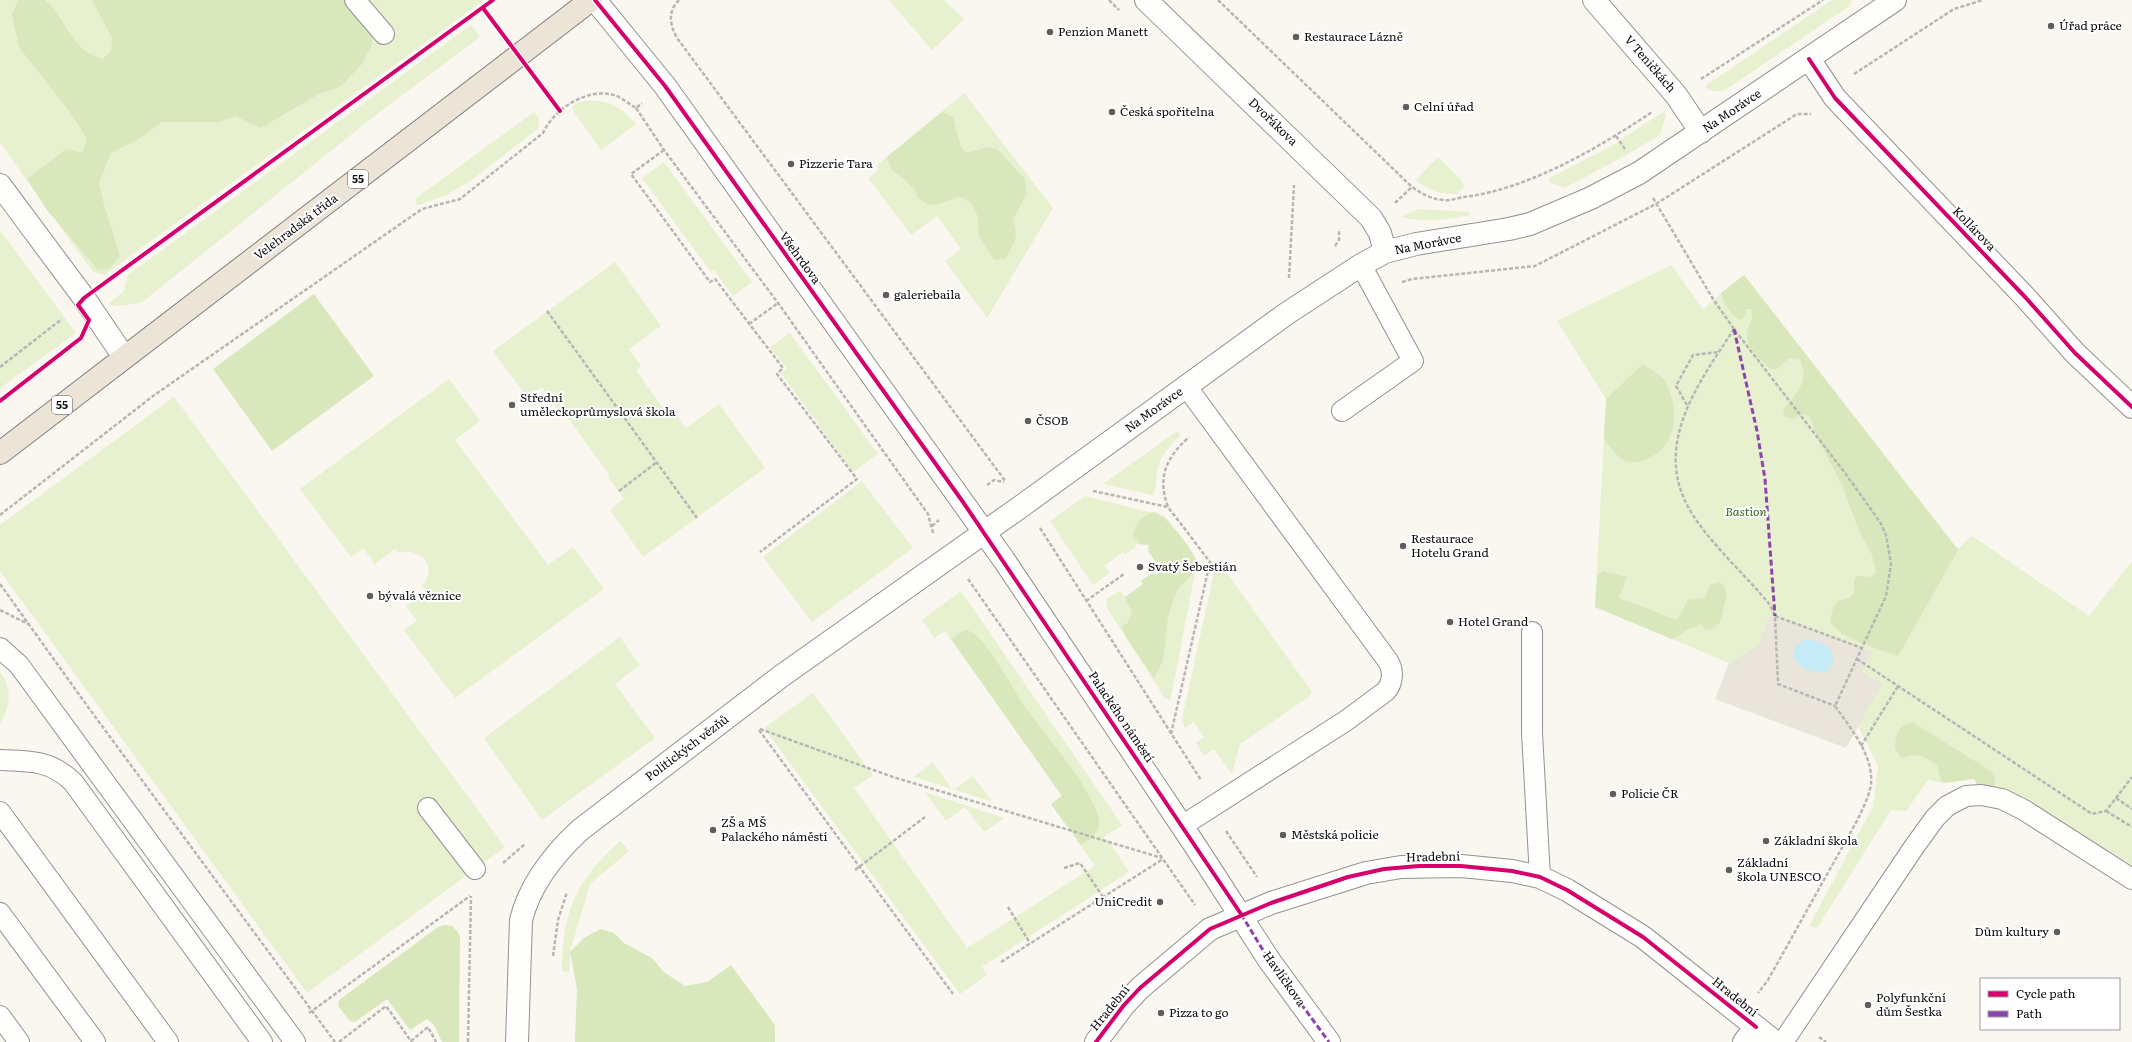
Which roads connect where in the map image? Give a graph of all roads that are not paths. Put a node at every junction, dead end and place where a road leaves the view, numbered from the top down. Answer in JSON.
{"nodes":[{"id":1,"x":355,"y":0,"type":"edge"},
{"id":2,"x":591,"y":0,"type":"edge"},
{"id":3,"x":595,"y":0,"type":"edge"},
{"id":4,"x":1146,"y":0,"type":"edge"},
{"id":5,"x":1594,"y":0,"type":"edge"},
{"id":6,"x":1895,"y":0,"type":"edge"},
{"id":7,"x":384,"y":34,"type":"dead end"},
{"id":8,"x":1809,"y":59,"type":"junction"},
{"id":9,"x":1701,"y":132,"type":"junction"},
{"id":10,"x":0,"y":185,"type":"edge"},
{"id":11,"x":1385,"y":252,"type":"junction"},
{"id":12,"x":1361,"y":265,"type":"junction"},
{"id":13,"x":124,"y":357,"type":"junction"},
{"id":14,"x":1186,"y":386,"type":"junction"},
{"id":15,"x":2132,"y":407,"type":"edge"},
{"id":16,"x":1342,"y":411,"type":"dead end"},
{"id":17,"x":0,"y":453,"type":"edge"},
{"id":18,"x":983,"y":532,"type":"junction"},
{"id":19,"x":1532,"y":632,"type":"dead end"},
{"id":20,"x":0,"y":648,"type":"edge"},
{"id":21,"x":0,"y":760,"type":"edge"},
{"id":22,"x":428,"y":808,"type":"dead end"},
{"id":23,"x":0,"y":812,"type":"edge"},
{"id":24,"x":1182,"y":826,"type":"junction"},
{"id":25,"x":475,"y":869,"type":"dead end"},
{"id":26,"x":1540,"y":877,"type":"junction"},
{"id":27,"x":2132,"y":879,"type":"edge"},
{"id":28,"x":0,"y":913,"type":"edge"},
{"id":29,"x":1241,"y":914,"type":"junction"},
{"id":30,"x":0,"y":1016,"type":"edge"},
{"id":31,"x":1750,"y":1035,"type":"edge"},
{"id":32,"x":290,"y":1036,"type":"edge"},
{"id":33,"x":19,"y":1042,"type":"edge"},
{"id":34,"x":95,"y":1042,"type":"edge"},
{"id":35,"x":168,"y":1042,"type":"edge"},
{"id":36,"x":262,"y":1042,"type":"edge"},
{"id":37,"x":517,"y":1042,"type":"edge"},
{"id":38,"x":1096,"y":1042,"type":"edge"},
{"id":39,"x":1329,"y":1042,"type":"edge"},
{"id":40,"x":1775,"y":1042,"type":"edge"},
{"id":41,"x":1783,"y":1042,"type":"edge"}],
"edges":[{"from":1,"to":7,"type":"lane"},
{"from":2,"to":13,"type":"main road","name":"Velehradská třída","number":"55"},
{"from":3,"to":18,"type":"street","name":"Všehrdova"},
{"from":4,"to":11,"type":"street","name":"Dvořákova"},
{"from":5,"to":9,"type":"street","name":"V Teničkách"},
{"from":6,"to":8,"type":"street","name":"Na Morávce"},
{"from":8,"to":9,"type":"street","name":"Na Morávce"},
{"from":8,"to":15,"type":"street","name":"Kollárova"},
{"from":9,"to":11,"type":"street","name":"Na Morávce"},
{"from":10,"to":13,"type":"street"},
{"from":11,"to":12,"type":"street","name":"Na Morávce"},
{"from":12,"to":14,"type":"street","name":"Na Morávce"},
{"from":12,"to":16,"type":"lane"},
{"from":13,"to":17,"type":"main road","name":"Velehradská třída","number":"55"},
{"from":14,"to":18,"type":"street","name":"Na Morávce"},
{"from":14,"to":24,"type":"lane"},
{"from":18,"to":24,"type":"street","name":"Palackého náměstí"},
{"from":18,"to":37,"type":"street","name":"Politických vězňů"},
{"from":19,"to":26,"type":"lane"},
{"from":20,"to":32,"type":"lane"},
{"from":21,"to":36,"type":"lane"},
{"from":22,"to":25,"type":"lane"},
{"from":23,"to":35,"type":"lane"},
{"from":24,"to":29,"type":"street","name":"Palackého náměstí"},
{"from":26,"to":29,"type":"street","name":"Hradební"},
{"from":26,"to":31,"type":"street","name":"Hradební"},
{"from":27,"to":41,"type":"lane"},
{"from":28,"to":34,"type":"lane"},
{"from":29,"to":38,"type":"street","name":"Hradební"},
{"from":29,"to":39,"type":"street","name":"Havlíčkova"},
{"from":30,"to":33,"type":"lane"},
{"from":31,"to":40,"type":"street","name":"Hradební"}]}
